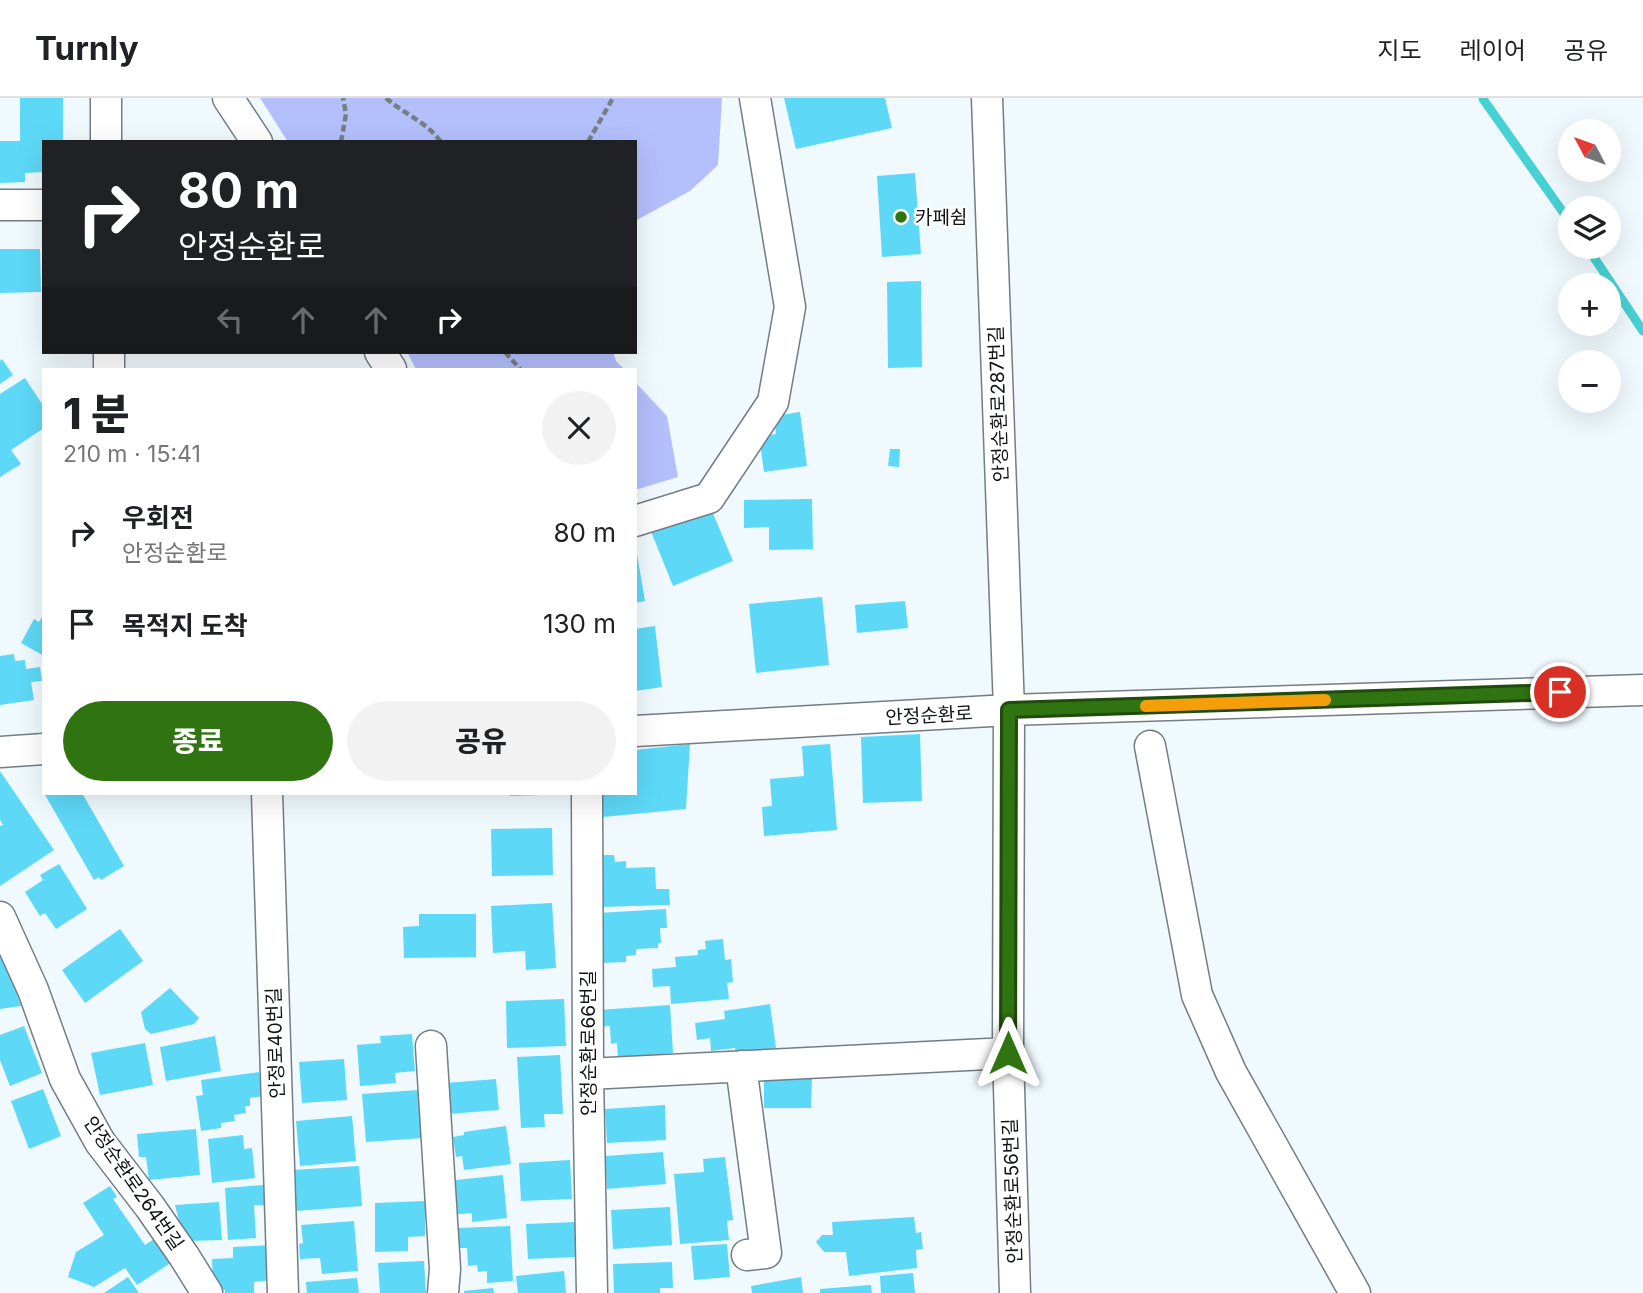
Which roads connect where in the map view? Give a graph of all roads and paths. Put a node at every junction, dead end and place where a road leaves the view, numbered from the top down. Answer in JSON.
{"nodes":[{"id":1,"x":106,"y":98,"type":"edge"},
{"id":2,"x":228,"y":98,"type":"edge"},
{"id":3,"x":343,"y":98,"type":"edge"},
{"id":4,"x":386,"y":98,"type":"edge"},
{"id":5,"x":613,"y":98,"type":"edge"},
{"id":6,"x":755,"y":98,"type":"edge"},
{"id":7,"x":987,"y":98,"type":"edge"},
{"id":8,"x":106,"y":140,"type":"edge"},
{"id":9,"x":256,"y":140,"type":"edge"},
{"id":10,"x":341,"y":140,"type":"edge"},
{"id":11,"x":439,"y":140,"type":"edge"},
{"id":12,"x":588,"y":140,"type":"edge"},
{"id":13,"x":0,"y":205,"type":"edge"},
{"id":14,"x":42,"y":205,"type":"edge"},
{"id":15,"x":507,"y":354,"type":"edge"},
{"id":16,"x":519,"y":368,"type":"edge"},
{"id":17,"x":637,"y":519,"type":"edge"},
{"id":18,"x":1643,"y":690,"type":"edge"},
{"id":19,"x":1009,"y":710,"type":"junction"},
{"id":20,"x":637,"y":731,"type":"edge"},
{"id":21,"x":1150,"y":746,"type":"dead end"},
{"id":22,"x":42,"y":750,"type":"edge"},
{"id":23,"x":0,"y":752,"type":"edge"},
{"id":24,"x":267,"y":795,"type":"edge"},
{"id":25,"x":587,"y":795,"type":"edge"},
{"id":26,"x":0,"y":917,"type":"edge"},
{"id":27,"x":431,"y":1046,"type":"dead end"},
{"id":28,"x":1008,"y":1053,"type":"junction"},
{"id":29,"x":741,"y":1066,"type":"junction"},
{"id":30,"x":588,"y":1074,"type":"junction"},
{"id":31,"x":747,"y":1255,"type":"dead end"},
{"id":32,"x":207,"y":1293,"type":"edge"},
{"id":33,"x":283,"y":1293,"type":"edge"},
{"id":34,"x":443,"y":1293,"type":"edge"},
{"id":35,"x":592,"y":1293,"type":"edge"},
{"id":36,"x":1015,"y":1293,"type":"edge"},
{"id":37,"x":1355,"y":1293,"type":"edge"}],
"edges":[{"from":1,"to":8,"type":"street"},
{"from":2,"to":9,"type":"street"},
{"from":3,"to":10,"type":"path"},
{"from":4,"to":11,"type":"path"},
{"from":5,"to":12,"type":"path"},
{"from":6,"to":17,"type":"street"},
{"from":7,"to":19,"type":"street","name":"안정순환로287번길"},
{"from":13,"to":14,"type":"street"},
{"from":15,"to":16,"type":"path"},
{"from":18,"to":19,"type":"street","name":"안정순환로"},
{"from":19,"to":20,"type":"street","name":"안정순환로"},
{"from":19,"to":28,"type":"street","name":"안정순환로56번길"},
{"from":21,"to":37,"type":"street"},
{"from":22,"to":23,"type":"street"},
{"from":24,"to":33,"type":"street","name":"안정로40번길"},
{"from":25,"to":30,"type":"street","name":"안정순환로66번길"},
{"from":26,"to":32,"type":"street","name":"안정순환로264번길"},
{"from":27,"to":34,"type":"street"},
{"from":28,"to":29,"type":"street"},
{"from":28,"to":36,"type":"street","name":"안정순환로56번길"},
{"from":29,"to":30,"type":"street"},
{"from":29,"to":31,"type":"street"},
{"from":30,"to":35,"type":"street","name":"안정순환로66번길"}]}
